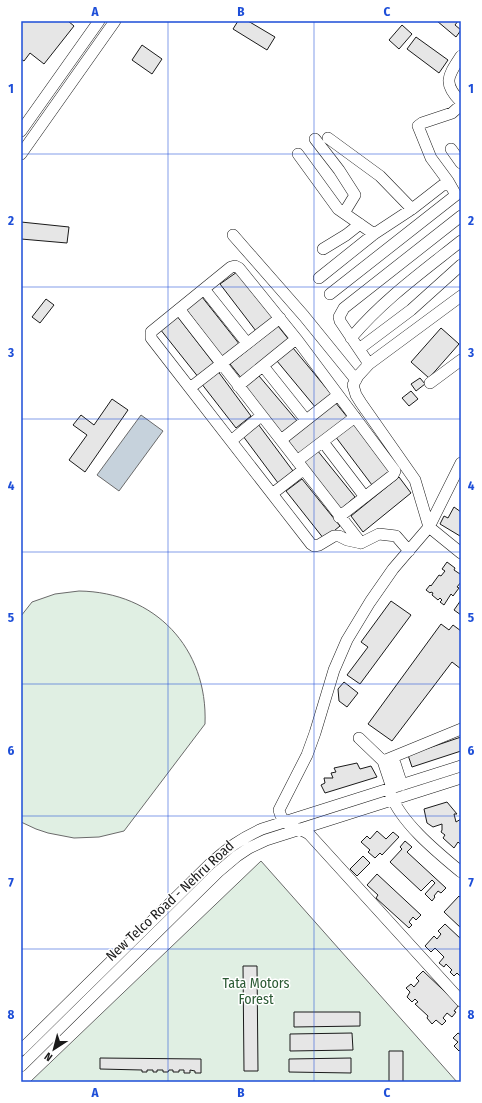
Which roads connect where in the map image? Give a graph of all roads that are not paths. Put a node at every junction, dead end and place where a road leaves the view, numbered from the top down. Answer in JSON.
{"nodes":[{"id":1,"x":99,"y":21,"type":"edge"},
{"id":2,"x":115,"y":21,"type":"edge"},
{"id":3,"x":461,"y":56,"type":"edge"},
{"id":4,"x":461,"y":103,"type":"edge"},
{"id":5,"x":21,"y":131,"type":"edge"},
{"id":6,"x":328,"y":138,"type":"dead end"},
{"id":7,"x":314,"y":139,"type":"dead end"},
{"id":8,"x":451,"y":149,"type":"dead end"},
{"id":9,"x":21,"y":154,"type":"edge"},
{"id":10,"x":298,"y":154,"type":"dead end"},
{"id":11,"x":461,"y":163,"type":"edge"},
{"id":12,"x":448,"y":182,"type":"junction"},
{"id":13,"x":459,"y":197,"type":"edge"},
{"id":14,"x":412,"y":209,"type":"junction"},
{"id":15,"x":344,"y":213,"type":"junction"},
{"id":16,"x":461,"y":216,"type":"edge"},
{"id":17,"x":360,"y":224,"type":"junction"},
{"id":18,"x":374,"y":234,"type":"junction"},
{"id":19,"x":233,"y":235,"type":"dead end"},
{"id":20,"x":461,"y":241,"type":"edge"},
{"id":21,"x":323,"y":249,"type":"dead end"},
{"id":22,"x":461,"y":265,"type":"edge"},
{"id":23,"x":319,"y":278,"type":"dead end"},
{"id":24,"x":204,"y":289,"type":"junction"},
{"id":25,"x":330,"y":294,"type":"dead end"},
{"id":26,"x":461,"y":296,"type":"edge"},
{"id":27,"x":179,"y":309,"type":"junction"},
{"id":28,"x":280,"y":318,"type":"junction"},
{"id":29,"x":351,"y":338,"type":"junction"},
{"id":30,"x":296,"y":339,"type":"junction"},
{"id":31,"x":247,"y":343,"type":"junction"},
{"id":32,"x":359,"y":349,"type":"junction"},
{"id":33,"x":461,"y":360,"type":"edge"},
{"id":34,"x":221,"y":363,"type":"junction"},
{"id":35,"x":369,"y":364,"type":"junction"},
{"id":36,"x":263,"y":366,"type":"junction"},
{"id":37,"x":356,"y":380,"type":"junction"},
{"id":38,"x":430,"y":383,"type":"dead end"},
{"id":39,"x":238,"y":386,"type":"junction"},
{"id":40,"x":190,"y":388,"type":"junction"},
{"id":41,"x":338,"y":395,"type":"junction"},
{"id":42,"x":262,"y":416,"type":"junction"},
{"id":43,"x":355,"y":417,"type":"junction"},
{"id":44,"x":306,"y":420,"type":"junction"},
{"id":45,"x":281,"y":440,"type":"junction"},
{"id":46,"x":231,"y":441,"type":"junction"},
{"id":47,"x":323,"y":442,"type":"junction"},
{"id":48,"x":461,"y":462,"type":"edge"},
{"id":49,"x":300,"y":466,"type":"junction"},
{"id":50,"x":272,"y":494,"type":"junction"},
{"id":51,"x":365,"y":497,"type":"junction"},
{"id":52,"x":339,"y":517,"type":"junction"},
{"id":53,"x":429,"y":527,"type":"junction"},
{"id":54,"x":361,"y":544,"type":"junction"},
{"id":55,"x":409,"y":551,"type":"junction"},
{"id":56,"x":461,"y":553,"type":"edge"},
{"id":57,"x":461,"y":729,"type":"edge"},
{"id":58,"x":359,"y":738,"type":"dead end"},
{"id":59,"x":388,"y":759,"type":"junction"},
{"id":60,"x":461,"y":766,"type":"edge"},
{"id":61,"x":461,"y":778,"type":"edge"},
{"id":62,"x":394,"y":790,"type":"junction"},
{"id":63,"x":284,"y":822,"type":"junction"},
{"id":64,"x":297,"y":829,"type":"junction"},
{"id":65,"x":461,"y":872,"type":"edge"},
{"id":66,"x":461,"y":1001,"type":"edge"},
{"id":67,"x":21,"y":1050,"type":"edge"},
{"id":68,"x":21,"y":1066,"type":"edge"}],
"edges":[{"from":1,"to":5,"type":"street"},
{"from":2,"to":9,"type":"street"},
{"from":3,"to":4,"type":"street"},
{"from":4,"to":12,"type":"street"},
{"from":6,"to":14,"type":"street"},
{"from":7,"to":15,"type":"street"},
{"from":8,"to":11,"type":"street"},
{"from":10,"to":15,"type":"street"},
{"from":12,"to":13,"type":"street"},
{"from":12,"to":14,"type":"street"},
{"from":13,"to":25,"type":"street"},
{"from":14,"to":18,"type":"street"},
{"from":15,"to":17,"type":"street"},
{"from":16,"to":29,"type":"street"},
{"from":17,"to":18,"type":"street"},
{"from":17,"to":21,"type":"street"},
{"from":18,"to":23,"type":"street"},
{"from":19,"to":37,"type":"street"},
{"from":20,"to":29,"type":"street"},
{"from":22,"to":32,"type":"street"},
{"from":24,"to":27,"type":"street"},
{"from":24,"to":28,"type":"street"},
{"from":24,"to":31,"type":"street"},
{"from":26,"to":35,"type":"street"},
{"from":27,"to":34,"type":"street"},
{"from":27,"to":40,"type":"street"},
{"from":28,"to":30,"type":"street"},
{"from":28,"to":31,"type":"street"},
{"from":29,"to":32,"type":"street"},
{"from":30,"to":36,"type":"street"},
{"from":30,"to":41,"type":"street"},
{"from":31,"to":34,"type":"street"},
{"from":32,"to":35,"type":"street"},
{"from":33,"to":38,"type":"street"},
{"from":34,"to":39,"type":"street"},
{"from":34,"to":40,"type":"street"},
{"from":35,"to":37,"type":"street"},
{"from":36,"to":39,"type":"street"},
{"from":36,"to":44,"type":"street"},
{"from":37,"to":53,"type":"street"},
{"from":39,"to":42,"type":"street"},
{"from":40,"to":46,"type":"street"},
{"from":41,"to":43,"type":"street"},
{"from":41,"to":44,"type":"street"},
{"from":42,"to":45,"type":"street"},
{"from":42,"to":46,"type":"street"},
{"from":43,"to":47,"type":"street"},
{"from":43,"to":51,"type":"street"},
{"from":44,"to":45,"type":"street"},
{"from":45,"to":49,"type":"street"},
{"from":46,"to":50,"type":"street"},
{"from":47,"to":49,"type":"street"},
{"from":47,"to":51,"type":"street"},
{"from":48,"to":53,"type":"street"},
{"from":49,"to":50,"type":"street"},
{"from":49,"to":52,"type":"street"},
{"from":50,"to":54,"type":"street"},
{"from":51,"to":52,"type":"street"},
{"from":52,"to":54,"type":"street"},
{"from":53,"to":55,"type":"street"},
{"from":53,"to":56,"type":"street"},
{"from":54,"to":55,"type":"street"},
{"from":55,"to":63,"type":"street"},
{"from":57,"to":59,"type":"street"},
{"from":58,"to":59,"type":"street"},
{"from":59,"to":62,"type":"street"},
{"from":60,"to":62,"type":"street","name":"New Telco Road - Nehru Road"},
{"from":61,"to":62,"type":"street","name":"New Telco Road - Nehru Road"},
{"from":62,"to":63,"type":"street","name":"New Telco Road - Nehru Road"},
{"from":62,"to":64,"type":"street","name":"New Telco Road - Nehru Road"},
{"from":62,"to":65,"type":"street"},
{"from":63,"to":64,"type":"street"},
{"from":63,"to":67,"type":"street","name":"New Telco Road - Nehru Road"},
{"from":64,"to":66,"type":"street"},
{"from":64,"to":68,"type":"street","name":"New Telco Road - Nehru Road"}]}
